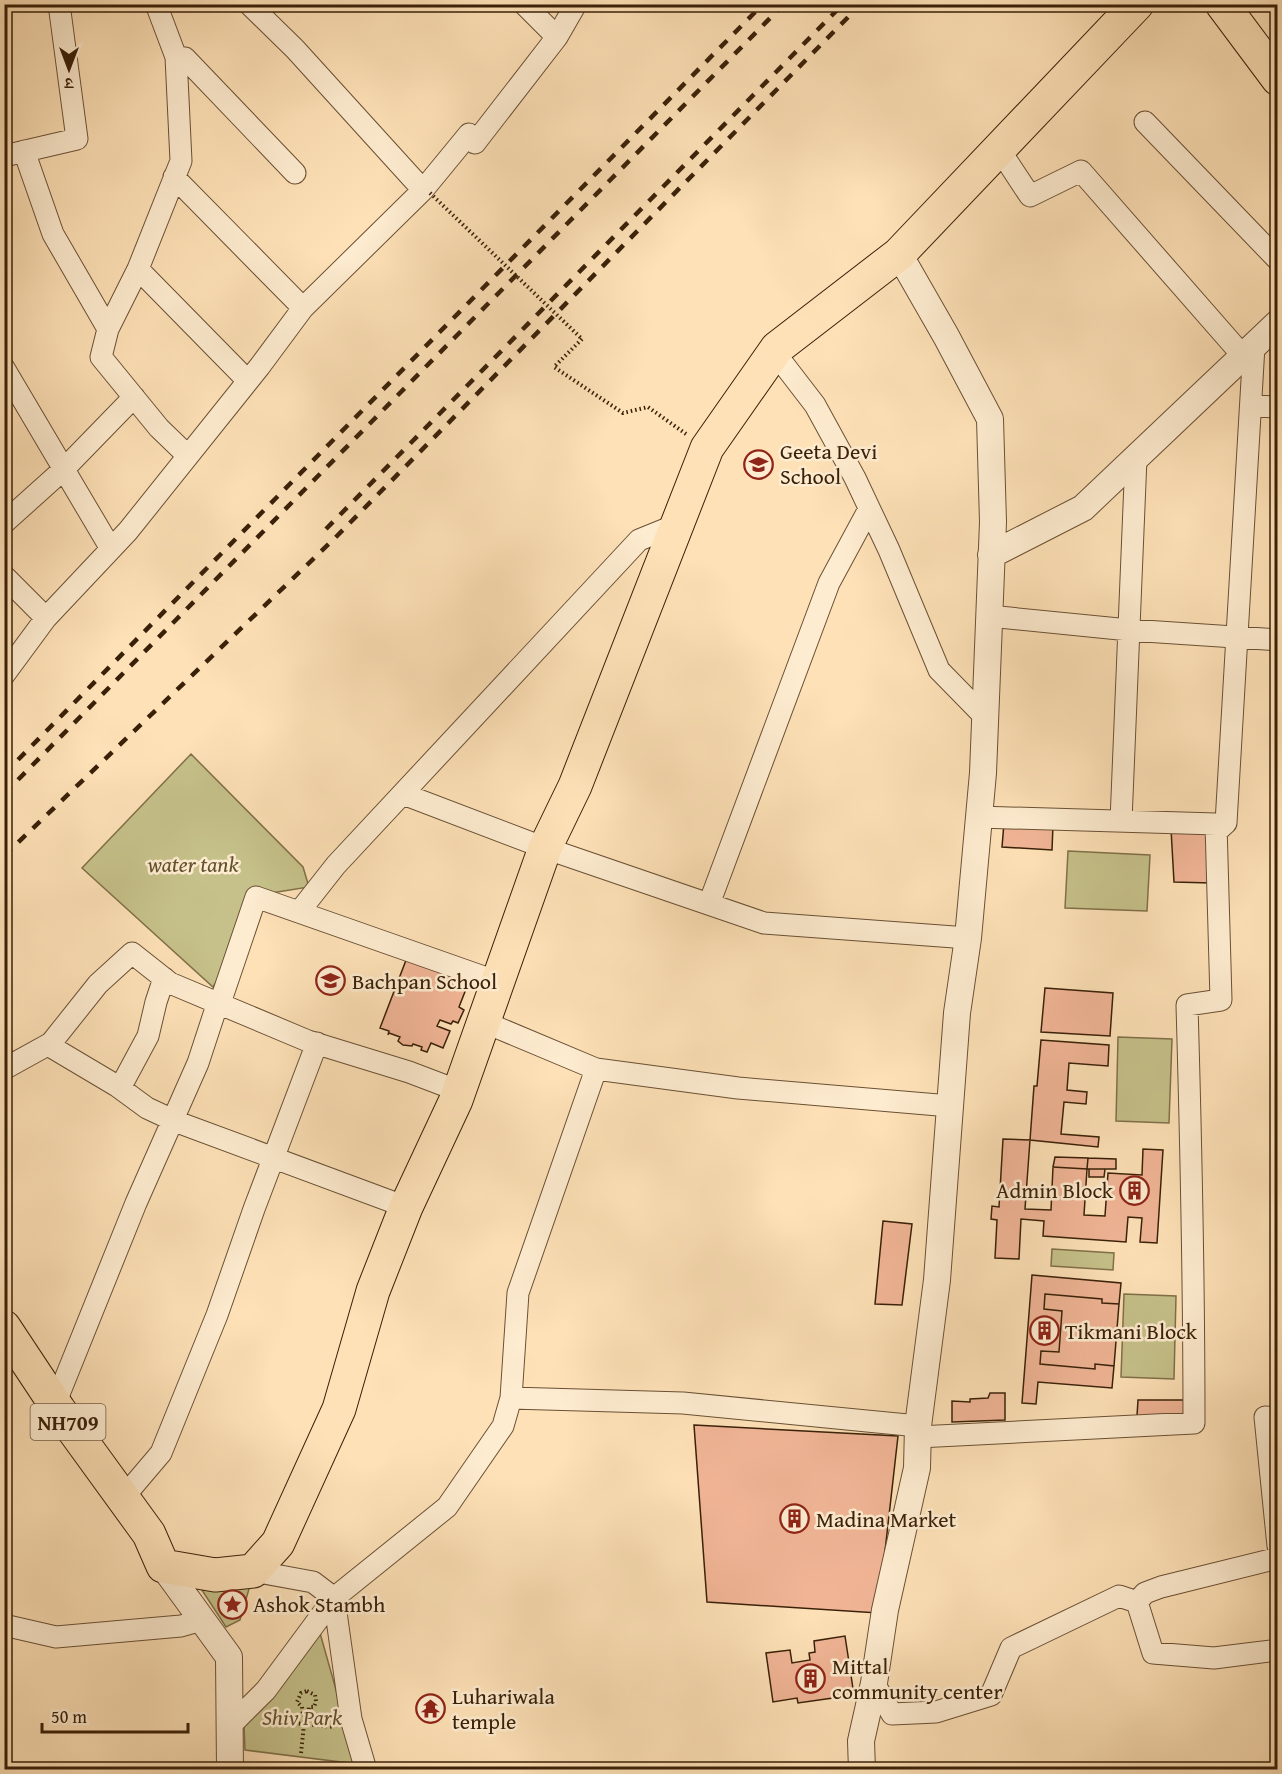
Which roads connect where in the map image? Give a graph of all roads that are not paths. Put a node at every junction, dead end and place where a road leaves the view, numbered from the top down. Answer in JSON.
{"nodes":[{"id":1,"x":59,"y":4,"type":"edge"},
{"id":2,"x":156,"y":4,"type":"edge"},
{"id":3,"x":249,"y":4,"type":"edge"},
{"id":4,"x":524,"y":4,"type":"edge"},
{"id":5,"x":576,"y":4,"type":"edge"},
{"id":6,"x":1137,"y":4,"type":"edge"},
{"id":7,"x":1222,"y":4,"type":"edge"},
{"id":8,"x":557,"y":37,"type":"junction"},
{"id":9,"x":176,"y":57,"type":"junction"},
{"id":10,"x":1278,"y":79,"type":"edge"},
{"id":11,"x":1144,"y":122,"type":"dead end"},
{"id":12,"x":999,"y":149,"type":"junction"},
{"id":13,"x":14,"y":154,"type":"edge"},
{"id":14,"x":296,"y":173,"type":"dead end"},
{"id":15,"x":174,"y":177,"type":"junction"},
{"id":16,"x":426,"y":191,"type":"junction"},
{"id":17,"x":899,"y":254,"type":"junction"},
{"id":18,"x":1278,"y":260,"type":"edge"},
{"id":19,"x":138,"y":269,"type":"junction"},
{"id":20,"x":303,"y":308,"type":"junction"},
{"id":21,"x":1278,"y":322,"type":"edge"},
{"id":22,"x":108,"y":329,"type":"junction"},
{"id":23,"x":1249,"y":351,"type":"junction"},
{"id":24,"x":775,"y":353,"type":"junction"},
{"id":25,"x":4,"y":368,"type":"edge"},
{"id":26,"x":248,"y":381,"type":"junction"},
{"id":27,"x":134,"y":397,"type":"junction"},
{"id":28,"x":1251,"y":406,"type":"junction"},
{"id":29,"x":1278,"y":407,"type":"edge"},
{"id":30,"x":188,"y":456,"type":"junction"},
{"id":31,"x":1136,"y":458,"type":"junction"},
{"id":32,"x":64,"y":469,"type":"junction"},
{"id":33,"x":870,"y":509,"type":"junction"},
{"id":34,"x":4,"y":523,"type":"edge"},
{"id":35,"x":676,"y":525,"type":"junction"},
{"id":36,"x":111,"y":549,"type":"junction"},
{"id":37,"x":991,"y":555,"type":"junction"},
{"id":38,"x":4,"y":576,"type":"edge"},
{"id":39,"x":989,"y":616,"type":"junction"},
{"id":40,"x":46,"y":618,"type":"junction"},
{"id":41,"x":1129,"y":630,"type":"junction"},
{"id":42,"x":1237,"y":636,"type":"junction"},
{"id":43,"x":1278,"y":640,"type":"edge"},
{"id":44,"x":4,"y":675,"type":"edge"},
{"id":45,"x":985,"y":717,"type":"junction"},
{"id":46,"x":403,"y":794,"type":"junction"},
{"id":47,"x":978,"y":817,"type":"junction"},
{"id":48,"x":1121,"y":821,"type":"junction"},
{"id":49,"x":1216,"y":832,"type":"junction"},
{"id":50,"x":545,"y":848,"type":"junction"},
{"id":51,"x":709,"y":904,"type":"junction"},
{"id":52,"x":299,"y":912,"type":"junction"},
{"id":53,"x":968,"y":938,"type":"junction"},
{"id":54,"x":164,"y":978,"type":"junction"},
{"id":55,"x":498,"y":982,"type":"junction"},
{"id":56,"x":219,"y":1002,"type":"junction"},
{"id":57,"x":484,"y":1022,"type":"junction"},
{"id":58,"x":317,"y":1043,"type":"junction"},
{"id":59,"x":48,"y":1045,"type":"junction"},
{"id":60,"x":4,"y":1069,"type":"edge"},
{"id":61,"x":596,"y":1069,"type":"junction"},
{"id":62,"x":120,"y":1088,"type":"junction"},
{"id":63,"x":459,"y":1091,"type":"junction"},
{"id":64,"x":950,"y":1106,"type":"junction"},
{"id":65,"x":174,"y":1120,"type":"junction"},
{"id":66,"x":273,"y":1158,"type":"junction"},
{"id":67,"x":406,"y":1207,"type":"junction"},
{"id":68,"x":4,"y":1327,"type":"edge"},
{"id":69,"x":15,"y":1361,"type":"edge"},
{"id":70,"x":512,"y":1398,"type":"junction"},
{"id":71,"x":55,"y":1404,"type":"junction"},
{"id":72,"x":1278,"y":1418,"type":"edge"},
{"id":73,"x":918,"y":1432,"type":"junction"},
{"id":74,"x":128,"y":1507,"type":"junction"},
{"id":75,"x":1278,"y":1546,"type":"edge"},
{"id":76,"x":1278,"y":1558,"type":"edge"},
{"id":77,"x":163,"y":1566,"type":"junction"},
{"id":78,"x":253,"y":1571,"type":"junction"},
{"id":79,"x":334,"y":1599,"type":"junction"},
{"id":80,"x":1137,"y":1602,"type":"junction"},
{"id":81,"x":202,"y":1620,"type":"junction"},
{"id":82,"x":6,"y":1621,"type":"edge"},
{"id":83,"x":1278,"y":1650,"type":"edge"},
{"id":84,"x":874,"y":1683,"type":"junction"},
{"id":85,"x":235,"y":1721,"type":"junction"},
{"id":86,"x":230,"y":1770,"type":"edge"},
{"id":87,"x":366,"y":1770,"type":"edge"},
{"id":88,"x":862,"y":1770,"type":"edge"}],
"edges":[{"from":1,"to":13,"type":"street"},
{"from":2,"to":9,"type":"street"},
{"from":3,"to":16,"type":"street"},
{"from":4,"to":8,"type":"street"},
{"from":5,"to":8,"type":"street"},
{"from":6,"to":12,"type":"main road"},
{"from":7,"to":10,"type":"main road"},
{"from":8,"to":16,"type":"street"},
{"from":9,"to":14,"type":"street"},
{"from":9,"to":15,"type":"street"},
{"from":11,"to":18,"type":"street"},
{"from":12,"to":17,"type":"main road"},
{"from":12,"to":23,"type":"street"},
{"from":13,"to":22,"type":"street"},
{"from":15,"to":19,"type":"street"},
{"from":15,"to":20,"type":"street"},
{"from":16,"to":20,"type":"street"},
{"from":17,"to":24,"type":"main road"},
{"from":17,"to":37,"type":"street"},
{"from":19,"to":22,"type":"street"},
{"from":19,"to":26,"type":"street"},
{"from":20,"to":26,"type":"street"},
{"from":21,"to":23,"type":"street"},
{"from":22,"to":27,"type":"street"},
{"from":23,"to":28,"type":"street"},
{"from":23,"to":31,"type":"street"},
{"from":24,"to":33,"type":"street"},
{"from":24,"to":35,"type":"main road"},
{"from":25,"to":32,"type":"street"},
{"from":26,"to":30,"type":"street"},
{"from":27,"to":30,"type":"street"},
{"from":27,"to":32,"type":"street"},
{"from":28,"to":29,"type":"street"},
{"from":28,"to":42,"type":"street"},
{"from":30,"to":36,"type":"street"},
{"from":31,"to":37,"type":"street"},
{"from":31,"to":41,"type":"street"},
{"from":32,"to":34,"type":"street"},
{"from":32,"to":36,"type":"street"},
{"from":33,"to":45,"type":"street"},
{"from":33,"to":51,"type":"street"},
{"from":35,"to":46,"type":"street"},
{"from":35,"to":50,"type":"main road"},
{"from":36,"to":40,"type":"street"},
{"from":37,"to":39,"type":"street"},
{"from":38,"to":40,"type":"street"},
{"from":39,"to":41,"type":"street"},
{"from":39,"to":45,"type":"street"},
{"from":40,"to":44,"type":"street"},
{"from":41,"to":42,"type":"street"},
{"from":41,"to":48,"type":"street"},
{"from":42,"to":43,"type":"street"},
{"from":42,"to":49,"type":"street"},
{"from":45,"to":47,"type":"street"},
{"from":46,"to":50,"type":"street"},
{"from":46,"to":52,"type":"street"},
{"from":47,"to":48,"type":"street"},
{"from":47,"to":53,"type":"street"},
{"from":48,"to":49,"type":"street"},
{"from":49,"to":73,"type":"street"},
{"from":50,"to":51,"type":"street"},
{"from":50,"to":55,"type":"main road"},
{"from":51,"to":53,"type":"street"},
{"from":52,"to":55,"type":"street"},
{"from":52,"to":56,"type":"street"},
{"from":53,"to":64,"type":"street"},
{"from":54,"to":56,"type":"street"},
{"from":54,"to":59,"type":"street"},
{"from":54,"to":62,"type":"street"},
{"from":55,"to":57,"type":"main road"},
{"from":56,"to":58,"type":"street"},
{"from":56,"to":65,"type":"street"},
{"from":57,"to":61,"type":"street"},
{"from":57,"to":63,"type":"main road"},
{"from":58,"to":63,"type":"street"},
{"from":58,"to":66,"type":"street"},
{"from":59,"to":60,"type":"street"},
{"from":59,"to":62,"type":"street"},
{"from":61,"to":64,"type":"street"},
{"from":61,"to":70,"type":"street"},
{"from":62,"to":65,"type":"street"},
{"from":63,"to":67,"type":"main road"},
{"from":64,"to":73,"type":"street"},
{"from":65,"to":66,"type":"street"},
{"from":65,"to":71,"type":"street"},
{"from":66,"to":67,"type":"street"},
{"from":66,"to":74,"type":"street"},
{"from":67,"to":78,"type":"main road"},
{"from":68,"to":69,"type":"main road","number":"NH709"},
{"from":69,"to":71,"type":"main road","number":"NH709"},
{"from":70,"to":73,"type":"street"},
{"from":70,"to":79,"type":"street"},
{"from":71,"to":74,"type":"main road","number":"NH709"},
{"from":72,"to":75,"type":"street"},
{"from":73,"to":84,"type":"street"},
{"from":74,"to":77,"type":"main road"},
{"from":76,"to":80,"type":"street"},
{"from":77,"to":78,"type":"main road"},
{"from":77,"to":81,"type":"street"},
{"from":78,"to":79,"type":"street"},
{"from":79,"to":85,"type":"street"},
{"from":79,"to":87,"type":"street"},
{"from":80,"to":83,"type":"street"},
{"from":80,"to":84,"type":"street"},
{"from":81,"to":82,"type":"street"},
{"from":81,"to":85,"type":"street"},
{"from":84,"to":88,"type":"street"},
{"from":85,"to":86,"type":"street"}]}
